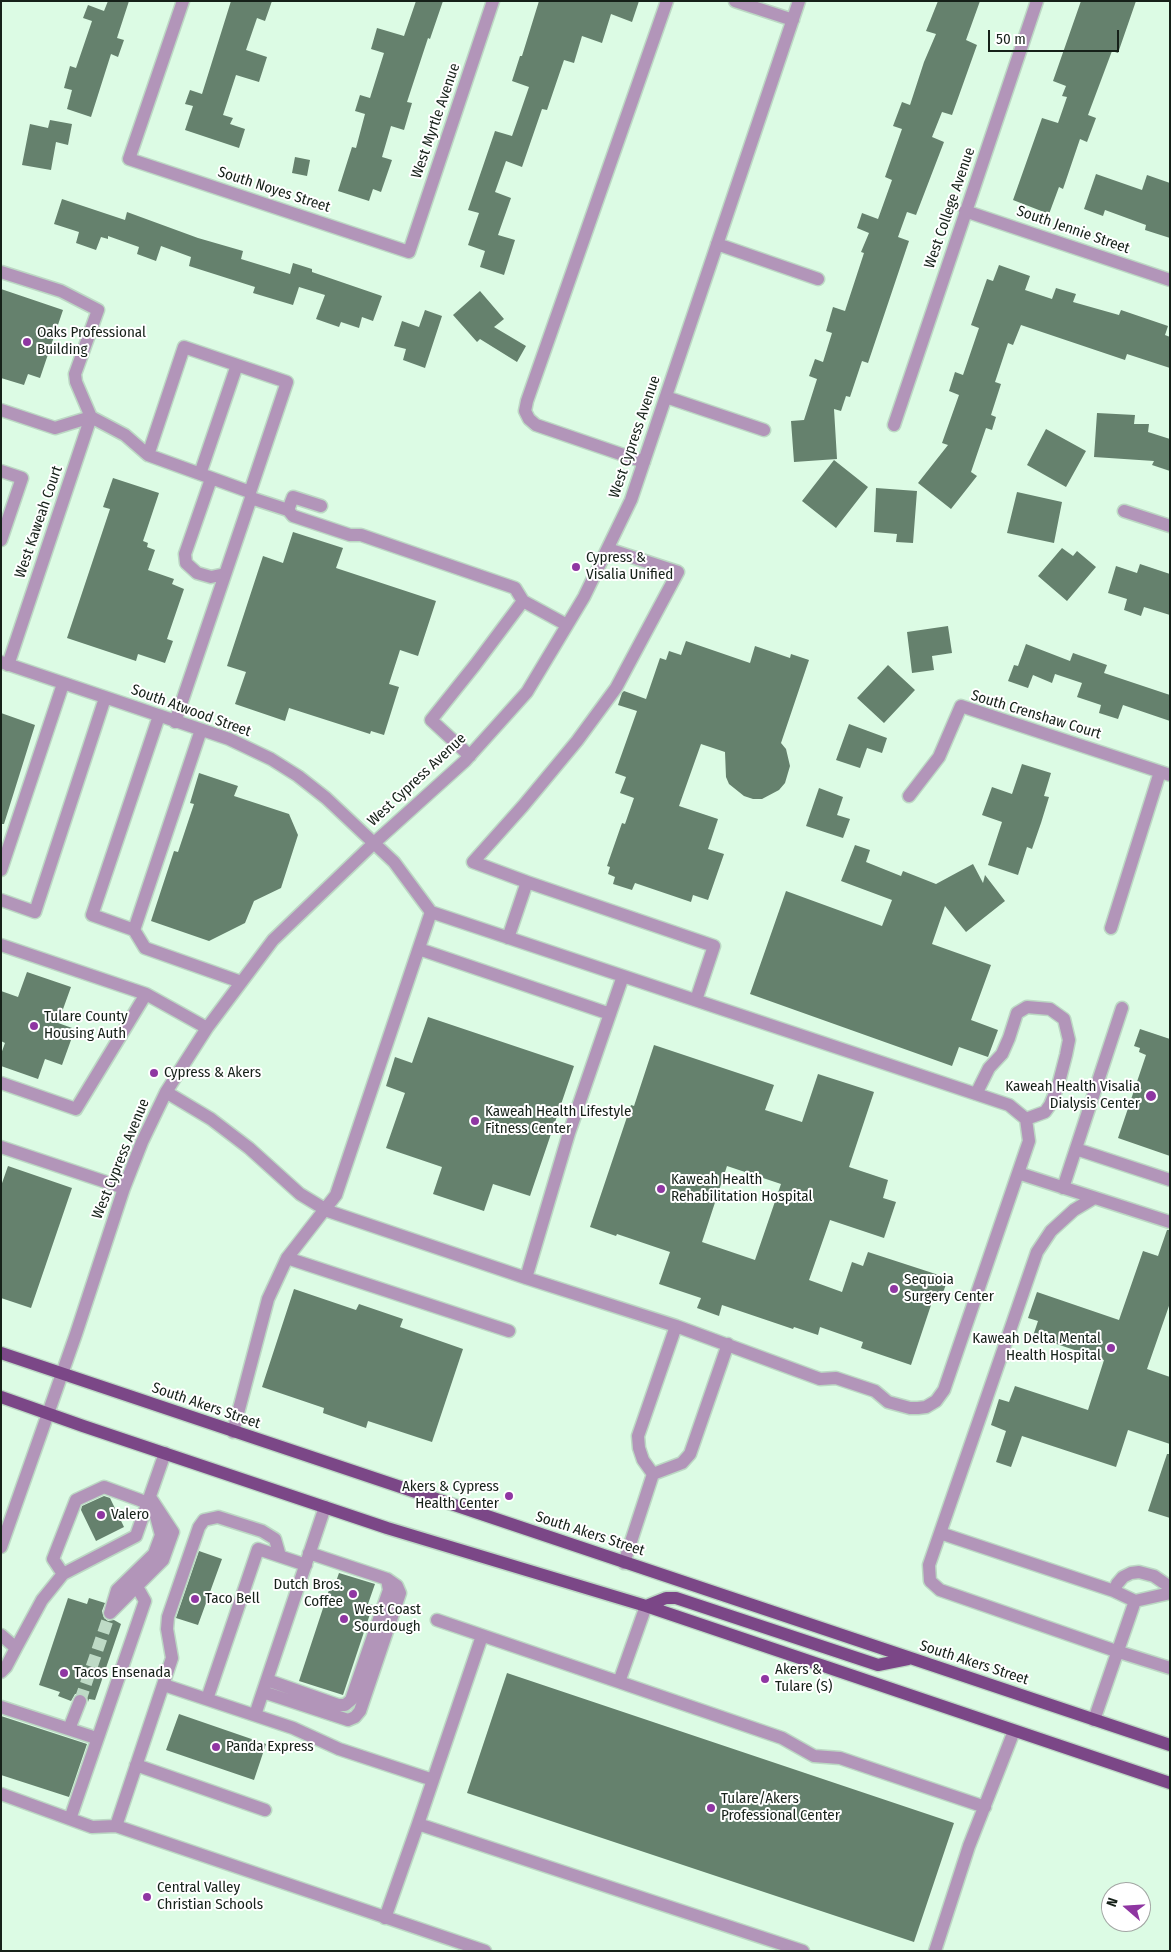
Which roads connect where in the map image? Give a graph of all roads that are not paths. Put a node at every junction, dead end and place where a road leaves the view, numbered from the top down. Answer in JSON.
{"nodes":[{"id":1,"x":183,"y":1,"type":"edge"},
{"id":2,"x":494,"y":1,"type":"edge"},
{"id":3,"x":667,"y":1,"type":"edge"},
{"id":4,"x":735,"y":1,"type":"edge"},
{"id":5,"x":799,"y":1,"type":"edge"},
{"id":6,"x":1037,"y":1,"type":"edge"},
{"id":7,"x":793,"y":20,"type":"junction"},
{"id":8,"x":966,"y":211,"type":"junction"},
{"id":9,"x":717,"y":244,"type":"junction"},
{"id":10,"x":409,"y":252,"type":"joint"},
{"id":11,"x":1,"y":272,"type":"edge"},
{"id":12,"x":818,"y":279,"type":"dead end"},
{"id":13,"x":1170,"y":280,"type":"edge"},
{"id":14,"x":236,"y":365,"type":"junction"},
{"id":15,"x":666,"y":397,"type":"junction"},
{"id":16,"x":1,"y":410,"type":"edge"},
{"id":17,"x":91,"y":417,"type":"junction"},
{"id":18,"x":894,"y":425,"type":"dead end"},
{"id":19,"x":764,"y":430,"type":"dead end"},
{"id":20,"x":148,"y":456,"type":"junction"},
{"id":21,"x":644,"y":462,"type":"junction"},
{"id":22,"x":1,"y":471,"type":"edge"},
{"id":23,"x":205,"y":477,"type":"junction"},
{"id":24,"x":250,"y":495,"type":"junction"},
{"id":25,"x":321,"y":506,"type":"dead end"},
{"id":26,"x":288,"y":510,"type":"junction"},
{"id":27,"x":1124,"y":511,"type":"dead end"},
{"id":28,"x":1170,"y":526,"type":"edge"},
{"id":29,"x":1,"y":540,"type":"edge"},
{"id":30,"x":608,"y":549,"type":"junction"},
{"id":31,"x":225,"y":574,"type":"junction"},
{"id":32,"x":523,"y":601,"type":"junction"},
{"id":33,"x":567,"y":624,"type":"junction"},
{"id":34,"x":5,"y":663,"type":"edge"},
{"id":35,"x":63,"y":684,"type":"junction"},
{"id":36,"x":105,"y":698,"type":"junction"},
{"id":37,"x":158,"y":716,"type":"junction"},
{"id":38,"x":174,"y":722,"type":"junction"},
{"id":39,"x":201,"y":730,"type":"junction"},
{"id":40,"x":470,"y":756,"type":"junction"},
{"id":41,"x":1165,"y":773,"type":"edge"},
{"id":42,"x":909,"y":796,"type":"dead end"},
{"id":43,"x":374,"y":843,"type":"junction"},
{"id":44,"x":1,"y":870,"type":"edge"},
{"id":45,"x":527,"y":882,"type":"junction"},
{"id":46,"x":1,"y":900,"type":"edge"},
{"id":47,"x":431,"y":912,"type":"junction"},
{"id":48,"x":1111,"y":928,"type":"dead end"},
{"id":49,"x":134,"y":930,"type":"junction"},
{"id":50,"x":508,"y":938,"type":"junction"},
{"id":51,"x":1,"y":946,"type":"edge"},
{"id":52,"x":419,"y":949,"type":"junction"},
{"id":53,"x":623,"y":976,"type":"junction"},
{"id":54,"x":241,"y":982,"type":"junction"},
{"id":55,"x":146,"y":994,"type":"junction"},
{"id":56,"x":696,"y":1000,"type":"junction"},
{"id":57,"x":1122,"y":1008,"type":"dead end"},
{"id":58,"x":610,"y":1014,"type":"junction"},
{"id":59,"x":207,"y":1028,"type":"junction"},
{"id":60,"x":1,"y":1084,"type":"edge"},
{"id":61,"x":166,"y":1092,"type":"junction"},
{"id":62,"x":976,"y":1094,"type":"junction"},
{"id":63,"x":1026,"y":1119,"type":"junction"},
{"id":64,"x":1,"y":1147,"type":"edge"},
{"id":65,"x":1076,"y":1149,"type":"junction"},
{"id":66,"x":1018,"y":1173,"type":"junction"},
{"id":67,"x":1170,"y":1180,"type":"edge"},
{"id":68,"x":124,"y":1188,"type":"junction"},
{"id":69,"x":1063,"y":1188,"type":"junction"},
{"id":70,"x":1094,"y":1198,"type":"junction"},
{"id":71,"x":326,"y":1209,"type":"junction"},
{"id":72,"x":1170,"y":1222,"type":"edge"},
{"id":73,"x":287,"y":1258,"type":"junction"},
{"id":74,"x":526,"y":1278,"type":"junction"},
{"id":75,"x":676,"y":1326,"type":"junction"},
{"id":76,"x":509,"y":1331,"type":"dead end"},
{"id":77,"x":728,"y":1344,"type":"junction"},
{"id":78,"x":1,"y":1353,"type":"edge"},
{"id":79,"x":62,"y":1374,"type":"junction"},
{"id":80,"x":1,"y":1397,"type":"edge"},
{"id":81,"x":48,"y":1414,"type":"junction"},
{"id":82,"x":233,"y":1432,"type":"junction"},
{"id":83,"x":165,"y":1454,"type":"junction"},
{"id":84,"x":654,"y":1474,"type":"junction"},
{"id":85,"x":149,"y":1500,"type":"junction"},
{"id":86,"x":325,"y":1507,"type":"junction"},
{"id":87,"x":940,"y":1533,"type":"junction"},
{"id":88,"x":1,"y":1547,"type":"edge"},
{"id":89,"x":280,"y":1556,"type":"junction"},
{"id":90,"x":308,"y":1559,"type":"junction"},
{"id":91,"x":624,"y":1562,"type":"junction"},
{"id":92,"x":62,"y":1574,"type":"junction"},
{"id":93,"x":136,"y":1585,"type":"junction"},
{"id":94,"x":1170,"y":1587,"type":"edge"},
{"id":95,"x":1114,"y":1591,"type":"junction"},
{"id":96,"x":1170,"y":1593,"type":"edge"},
{"id":97,"x":1135,"y":1601,"type":"junction"},
{"id":98,"x":646,"y":1606,"type":"junction"},
{"id":99,"x":437,"y":1620,"type":"dead end"},
{"id":100,"x":1,"y":1635,"type":"edge"},
{"id":101,"x":482,"y":1636,"type":"junction"},
{"id":102,"x":16,"y":1648,"type":"junction"},
{"id":103,"x":1116,"y":1651,"type":"junction"},
{"id":104,"x":909,"y":1658,"type":"junction"},
{"id":105,"x":1170,"y":1668,"type":"edge"},
{"id":106,"x":1,"y":1672,"type":"edge"},
{"id":107,"x":619,"y":1682,"type":"junction"},
{"id":108,"x":164,"y":1685,"type":"junction"},
{"id":109,"x":265,"y":1686,"type":"junction"},
{"id":110,"x":207,"y":1699,"type":"junction"},
{"id":111,"x":80,"y":1701,"type":"tunnel mouth"},
{"id":112,"x":1,"y":1707,"type":"edge"},
{"id":113,"x":255,"y":1716,"type":"junction"},
{"id":114,"x":1094,"y":1720,"type":"junction"},
{"id":115,"x":70,"y":1729,"type":"junction"},
{"id":116,"x":1014,"y":1731,"type":"junction"},
{"id":117,"x":96,"y":1738,"type":"junction"},
{"id":118,"x":1170,"y":1745,"type":"edge"},
{"id":119,"x":136,"y":1765,"type":"junction"},
{"id":120,"x":433,"y":1780,"type":"junction"},
{"id":121,"x":1170,"y":1783,"type":"edge"},
{"id":122,"x":1,"y":1794,"type":"edge"},
{"id":123,"x":984,"y":1807,"type":"junction"},
{"id":124,"x":265,"y":1810,"type":"dead end"},
{"id":125,"x":70,"y":1819,"type":"junction"},
{"id":126,"x":418,"y":1824,"type":"junction"},
{"id":127,"x":116,"y":1826,"type":"junction"},
{"id":128,"x":385,"y":1918,"type":"junction"},
{"id":129,"x":937,"y":1950,"type":"edge"},
{"id":130,"x":484,"y":1951,"type":"edge"},
{"id":131,"x":802,"y":1951,"type":"edge"}],
"edges":[{"from":1,"to":10,"type":"street","name":"South Noyes Street"},
{"from":2,"to":10,"type":"street","name":"West Myrtle Avenue"},
{"from":3,"to":21,"type":"street"},
{"from":4,"to":7,"type":"street"},
{"from":5,"to":7,"type":"street","name":"West Cypress Avenue"},
{"from":6,"to":8,"type":"street","name":"West College Avenue"},
{"from":7,"to":9,"type":"street","name":"West Cypress Avenue"},
{"from":8,"to":13,"type":"street","name":"South Jennie Street"},
{"from":8,"to":18,"type":"street","name":"West College Avenue"},
{"from":9,"to":12,"type":"street"},
{"from":9,"to":15,"type":"street","name":"West Cypress Avenue"},
{"from":11,"to":17,"type":"street"},
{"from":14,"to":20,"type":"street"},
{"from":14,"to":23,"type":"street"},
{"from":14,"to":24,"type":"street"},
{"from":15,"to":19,"type":"street"},
{"from":15,"to":21,"type":"street","name":"West Cypress Avenue"},
{"from":16,"to":17,"type":"street"},
{"from":17,"to":20,"type":"street"},
{"from":17,"to":34,"type":"street","name":"West Kaweah Court"},
{"from":20,"to":23,"type":"street"},
{"from":21,"to":30,"type":"street","name":"West Cypress Avenue"},
{"from":22,"to":29,"type":"street"},
{"from":23,"to":24,"type":"street"},
{"from":23,"to":31,"type":"street"},
{"from":24,"to":26,"type":"street"},
{"from":24,"to":31,"type":"street"},
{"from":25,"to":26,"type":"street"},
{"from":26,"to":32,"type":"street"},
{"from":27,"to":28,"type":"street"},
{"from":30,"to":33,"type":"street","name":"West Cypress Avenue"},
{"from":30,"to":45,"type":"street"},
{"from":31,"to":38,"type":"street"},
{"from":32,"to":33,"type":"street"},
{"from":32,"to":40,"type":"street"},
{"from":33,"to":40,"type":"street","name":"West Cypress Avenue"},
{"from":34,"to":35,"type":"street","name":"South Atwood Street"},
{"from":35,"to":36,"type":"street","name":"South Atwood Street"},
{"from":35,"to":44,"type":"street"},
{"from":36,"to":37,"type":"street","name":"South Atwood Street"},
{"from":36,"to":46,"type":"street"},
{"from":37,"to":38,"type":"street","name":"South Atwood Street"},
{"from":37,"to":49,"type":"street"},
{"from":38,"to":39,"type":"street","name":"South Atwood Street"},
{"from":39,"to":43,"type":"street","name":"South Atwood Street"},
{"from":39,"to":49,"type":"street"},
{"from":40,"to":43,"type":"street","name":"West Cypress Avenue"},
{"from":41,"to":42,"type":"street","name":"South Crenshaw Court"},
{"from":41,"to":48,"type":"street"},
{"from":43,"to":47,"type":"street","name":"South Atwood Street"},
{"from":43,"to":54,"type":"street","name":"West Cypress Avenue"},
{"from":45,"to":50,"type":"street"},
{"from":45,"to":56,"type":"street"},
{"from":47,"to":50,"type":"street"},
{"from":47,"to":52,"type":"street"},
{"from":49,"to":54,"type":"street"},
{"from":50,"to":53,"type":"street"},
{"from":51,"to":55,"type":"street"},
{"from":52,"to":58,"type":"street"},
{"from":52,"to":71,"type":"street"},
{"from":53,"to":56,"type":"street"},
{"from":53,"to":58,"type":"street"},
{"from":54,"to":59,"type":"street","name":"West Cypress Avenue"},
{"from":55,"to":59,"type":"street"},
{"from":55,"to":60,"type":"street"},
{"from":56,"to":62,"type":"street"},
{"from":57,"to":65,"type":"street"},
{"from":58,"to":74,"type":"street"},
{"from":59,"to":61,"type":"street","name":"West Cypress Avenue"},
{"from":61,"to":68,"type":"street","name":"West Cypress Avenue"},
{"from":61,"to":71,"type":"street"},
{"from":62,"to":63,"type":"street"},
{"from":62,"to":63,"type":"street"},
{"from":63,"to":66,"type":"street"},
{"from":64,"to":68,"type":"street"},
{"from":65,"to":67,"type":"street"},
{"from":65,"to":69,"type":"street"},
{"from":66,"to":69,"type":"street"},
{"from":66,"to":77,"type":"street"},
{"from":68,"to":79,"type":"street","name":"West Cypress Avenue"},
{"from":69,"to":70,"type":"street"},
{"from":70,"to":72,"type":"street"},
{"from":70,"to":87,"type":"street"},
{"from":71,"to":73,"type":"street"},
{"from":71,"to":74,"type":"street"},
{"from":73,"to":76,"type":"street"},
{"from":73,"to":82,"type":"street"},
{"from":74,"to":75,"type":"street"},
{"from":75,"to":77,"type":"street"},
{"from":75,"to":84,"type":"street"},
{"from":77,"to":84,"type":"street"},
{"from":78,"to":79,"type":"main road","name":"South Akers Street"},
{"from":79,"to":81,"type":"street","name":"West Cypress Avenue"},
{"from":79,"to":82,"type":"main road","name":"South Akers Street"},
{"from":80,"to":81,"type":"main road"},
{"from":81,"to":83,"type":"main road"},
{"from":81,"to":88,"type":"street","name":"West Cypress Avenue"},
{"from":82,"to":91,"type":"main road","name":"South Akers Street"},
{"from":83,"to":85,"type":"street"},
{"from":83,"to":86,"type":"main road"},
{"from":84,"to":91,"type":"street"},
{"from":85,"to":92,"type":"street"},
{"from":85,"to":92,"type":"street"},
{"from":85,"to":93,"type":"street"},
{"from":85,"to":93,"type":"street"},
{"from":86,"to":90,"type":"street"},
{"from":86,"to":98,"type":"main road"},
{"from":87,"to":95,"type":"street"},
{"from":87,"to":103,"type":"street"},
{"from":89,"to":90,"type":"street"},
{"from":89,"to":108,"type":"street"},
{"from":89,"to":110,"type":"street"},
{"from":90,"to":109,"type":"street"},
{"from":90,"to":109,"type":"street"},
{"from":91,"to":104,"type":"main road","name":"South Akers Street"},
{"from":92,"to":102,"type":"street"},
{"from":93,"to":117,"type":"street"},
{"from":94,"to":95,"type":"street"},
{"from":95,"to":97,"type":"street"},
{"from":96,"to":97,"type":"street"},
{"from":97,"to":103,"type":"street"},
{"from":98,"to":104,"type":"main road"},
{"from":98,"to":107,"type":"street"},
{"from":98,"to":116,"type":"main road"},
{"from":99,"to":101,"type":"street"},
{"from":100,"to":102,"type":"street"},
{"from":101,"to":107,"type":"street"},
{"from":101,"to":120,"type":"street"},
{"from":102,"to":106,"type":"street"},
{"from":103,"to":105,"type":"street"},
{"from":103,"to":114,"type":"street"},
{"from":104,"to":114,"type":"main road","name":"South Akers Street"},
{"from":107,"to":123,"type":"street"},
{"from":108,"to":110,"type":"street"},
{"from":108,"to":119,"type":"street"},
{"from":109,"to":113,"type":"street"},
{"from":110,"to":113,"type":"street"},
{"from":111,"to":115,"type":"street"},
{"from":112,"to":115,"type":"street"},
{"from":113,"to":120,"type":"street"},
{"from":114,"to":118,"type":"main road","name":"South Akers Street"},
{"from":115,"to":117,"type":"street"},
{"from":116,"to":121,"type":"main road"},
{"from":116,"to":123,"type":"street"},
{"from":117,"to":125,"type":"street"},
{"from":119,"to":124,"type":"street"},
{"from":119,"to":127,"type":"street"},
{"from":120,"to":126,"type":"street"},
{"from":122,"to":125,"type":"street"},
{"from":123,"to":129,"type":"street"},
{"from":125,"to":127,"type":"street"},
{"from":126,"to":128,"type":"street"},
{"from":126,"to":131,"type":"street"},
{"from":127,"to":128,"type":"street"},
{"from":128,"to":130,"type":"street"}]}
